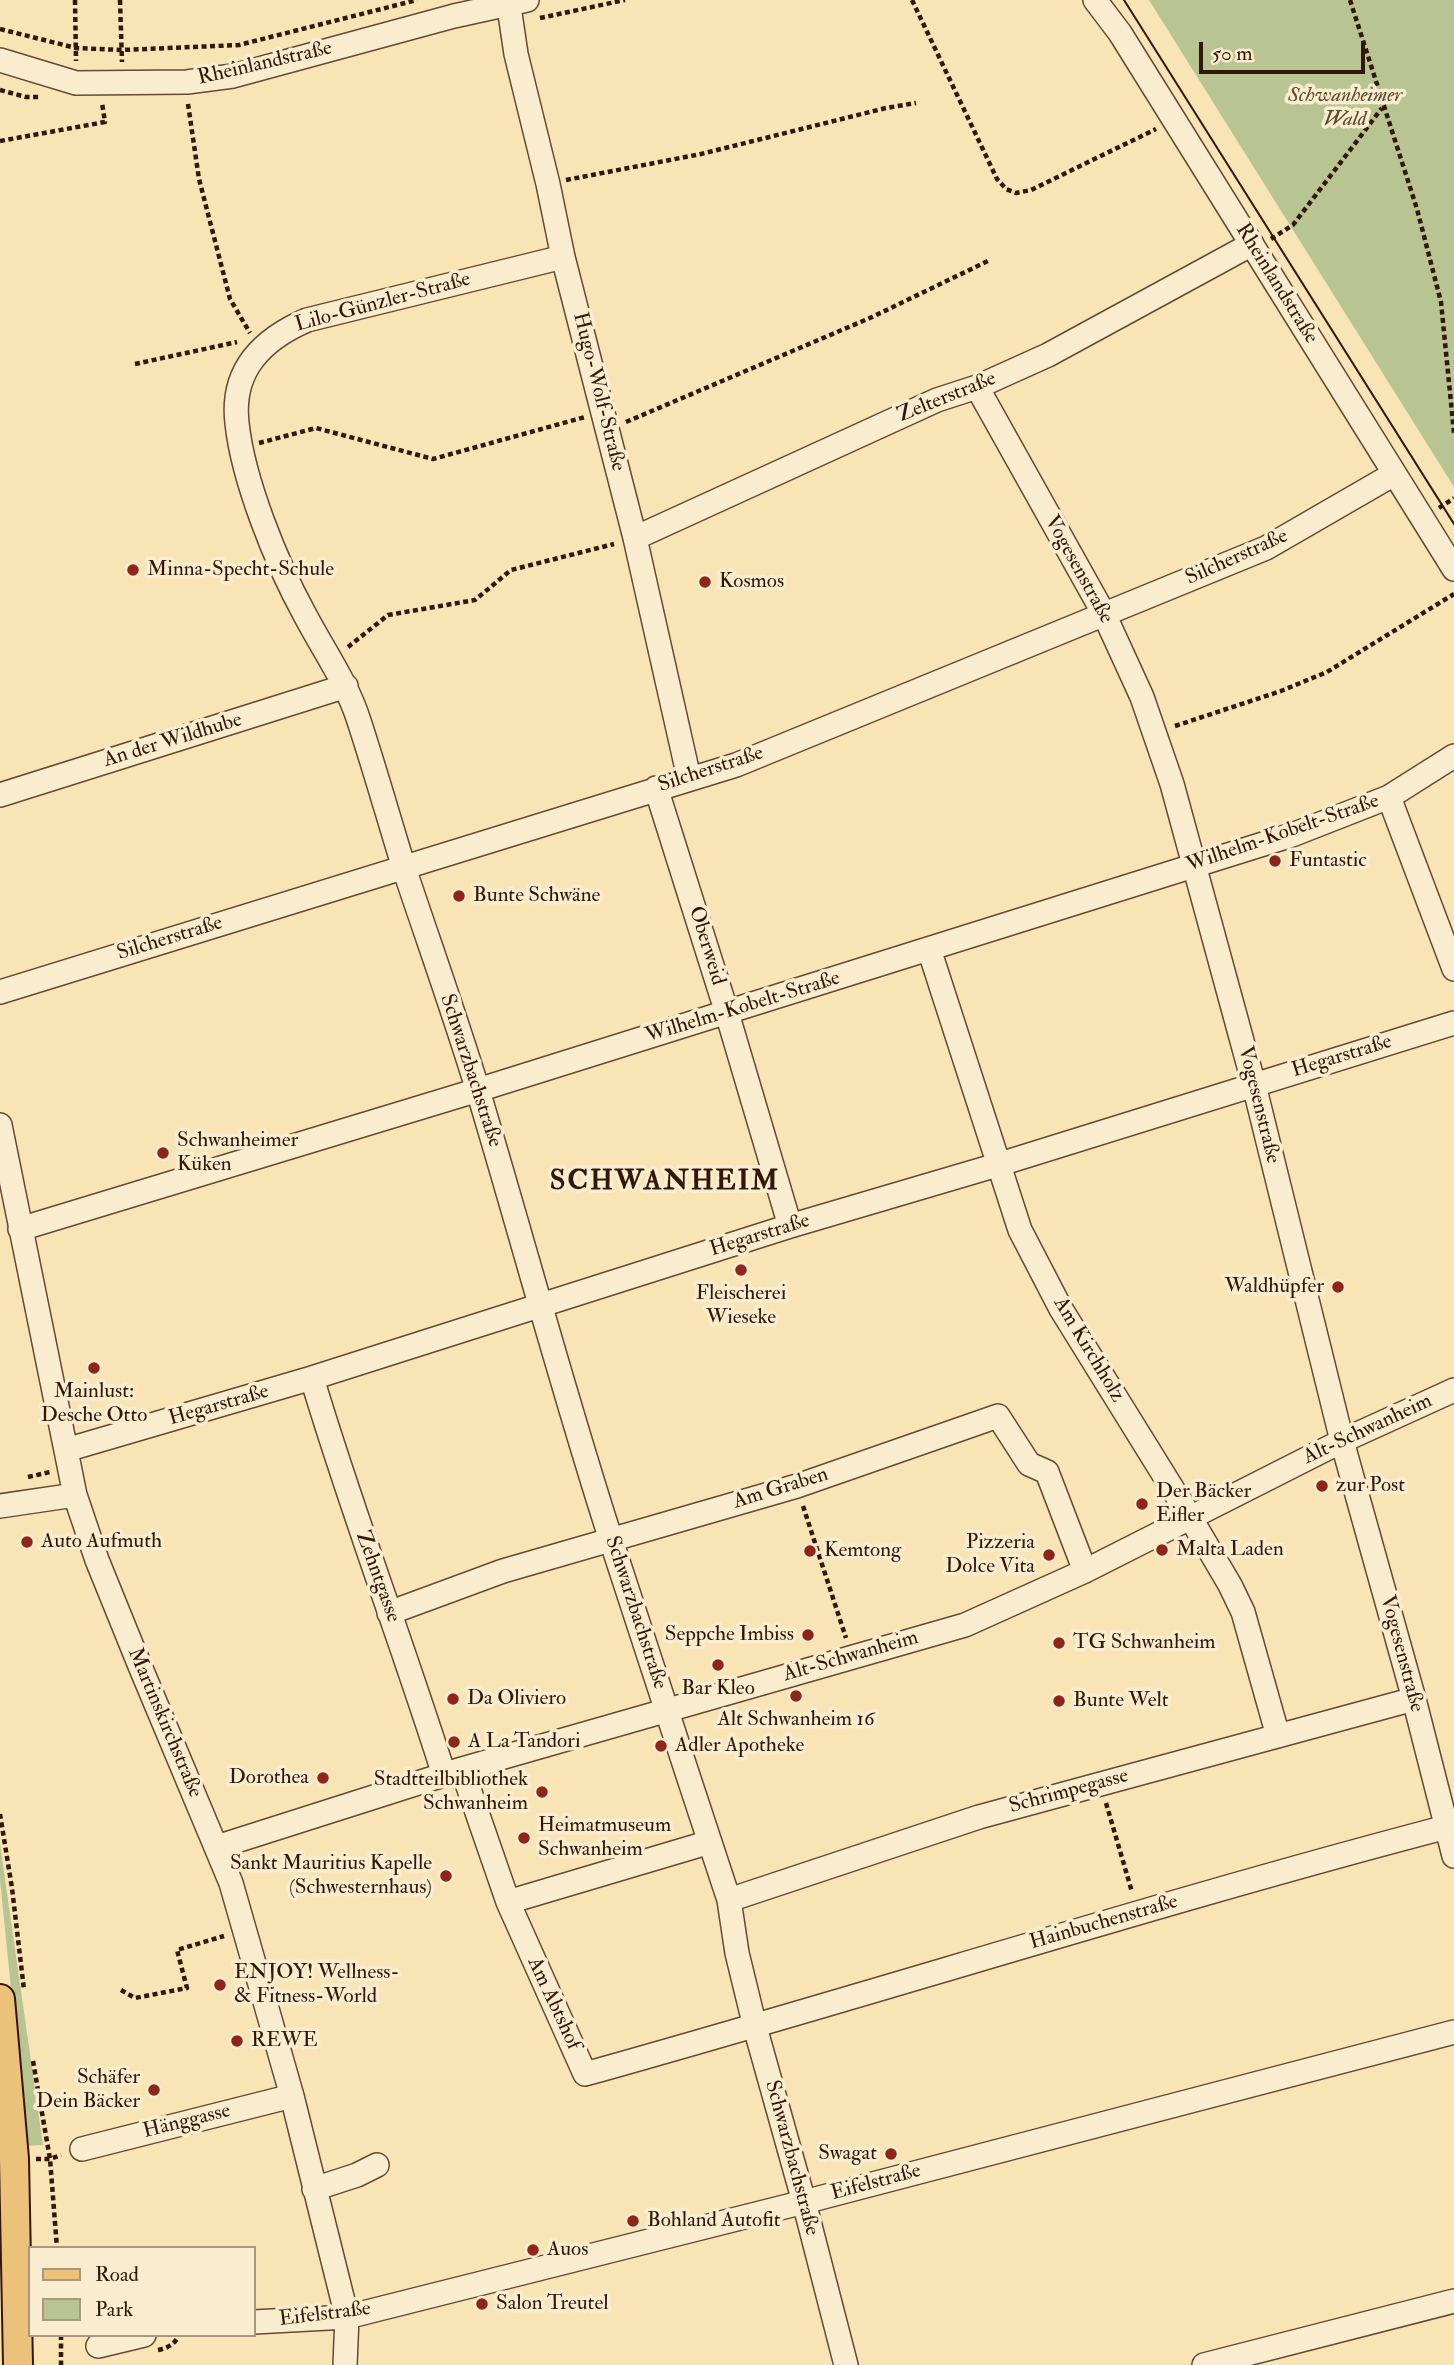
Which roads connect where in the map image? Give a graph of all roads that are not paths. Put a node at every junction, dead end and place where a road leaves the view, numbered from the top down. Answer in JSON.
{"nodes":[{"id":1,"x":1095,"y":0,"type":"edge"},
{"id":2,"x":515,"y":2,"type":"edge"},
{"id":3,"x":0,"y":60,"type":"edge"},
{"id":4,"x":1252,"y":244,"type":"junction"},
{"id":5,"x":563,"y":257,"type":"junction"},
{"id":6,"x":976,"y":387,"type":"junction"},
{"id":7,"x":1394,"y":474,"type":"junction"},
{"id":8,"x":635,"y":538,"type":"junction"},
{"id":9,"x":1454,"y":569,"type":"edge"},
{"id":10,"x":1104,"y":614,"type":"junction"},
{"id":11,"x":346,"y":686,"type":"junction"},
{"id":12,"x":1454,"y":756,"type":"edge"},
{"id":13,"x":688,"y":778,"type":"junction"},
{"id":14,"x":656,"y":788,"type":"junction"},
{"id":15,"x":0,"y":795,"type":"edge"},
{"id":16,"x":1389,"y":797,"type":"junction"},
{"id":17,"x":1196,"y":864,"type":"junction"},
{"id":18,"x":404,"y":867,"type":"junction"},
{"id":19,"x":929,"y":949,"type":"junction"},
{"id":20,"x":1454,"y":970,"type":"edge"},
{"id":21,"x":0,"y":992,"type":"edge"},
{"id":22,"x":727,"y":1013,"type":"junction"},
{"id":23,"x":1454,"y":1023,"type":"edge"},
{"id":24,"x":1254,"y":1085,"type":"junction"},
{"id":25,"x":478,"y":1090,"type":"junction"},
{"id":26,"x":0,"y":1125,"type":"edge"},
{"id":27,"x":998,"y":1165,"type":"junction"},
{"id":28,"x":790,"y":1226,"type":"junction"},
{"id":29,"x":20,"y":1229,"type":"junction"},
{"id":30,"x":541,"y":1306,"type":"junction"},
{"id":31,"x":312,"y":1378,"type":"junction"},
{"id":32,"x":1454,"y":1390,"type":"edge"},
{"id":33,"x":1342,"y":1441,"type":"junction"},
{"id":34,"x":67,"y":1460,"type":"junction"},
{"id":35,"x":75,"y":1495,"type":"junction"},
{"id":36,"x":0,"y":1506,"type":"edge"},
{"id":37,"x":1191,"y":1517,"type":"junction"},
{"id":38,"x":611,"y":1541,"type":"junction"},
{"id":39,"x":1085,"y":1571,"type":"junction"},
{"id":40,"x":389,"y":1613,"type":"junction"},
{"id":41,"x":1414,"y":1699,"type":"junction"},
{"id":42,"x":667,"y":1709,"type":"junction"},
{"id":43,"x":1278,"y":1736,"type":"junction"},
{"id":44,"x":453,"y":1772,"type":"junction"},
{"id":45,"x":1450,"y":1826,"type":"edge"},
{"id":46,"x":710,"y":1842,"type":"junction"},
{"id":47,"x":217,"y":1847,"type":"junction"},
{"id":48,"x":1454,"y":1856,"type":"edge"},
{"id":49,"x":729,"y":1900,"type":"junction"},
{"id":50,"x":508,"y":1902,"type":"junction"},
{"id":51,"x":0,"y":2000,"type":"edge"},
{"id":52,"x":755,"y":2027,"type":"junction"},
{"id":53,"x":1454,"y":2032,"type":"edge"},
{"id":54,"x":292,"y":2096,"type":"junction"},
{"id":55,"x":82,"y":2148,"type":"road end"},
{"id":56,"x":377,"y":2165,"type":"dead end"},
{"id":57,"x":314,"y":2189,"type":"junction"},
{"id":58,"x":804,"y":2202,"type":"junction"},
{"id":59,"x":1454,"y":2301,"type":"edge"},
{"id":60,"x":347,"y":2317,"type":"junction"},
{"id":61,"x":256,"y":2322,"type":"edge"},
{"id":62,"x":135,"y":2337,"type":"edge"},
{"id":63,"x":97,"y":2346,"type":"dead end"},
{"id":64,"x":18,"y":2365,"type":"edge"},
{"id":65,"x":345,"y":2365,"type":"edge"},
{"id":66,"x":846,"y":2365,"type":"edge"},
{"id":67,"x":1203,"y":2365,"type":"edge"}],
"edges":[{"from":1,"to":4,"type":"street","name":"Rheinlandstraße"},
{"from":2,"to":3,"type":"street","name":"Rheinlandstraße"},
{"from":2,"to":5,"type":"street","name":"Hugo-Wolf-Straße"},
{"from":4,"to":6,"type":"street","name":"Zelterstraße"},
{"from":4,"to":7,"type":"street","name":"Rheinlandstraße"},
{"from":5,"to":8,"type":"street","name":"Hugo-Wolf-Straße"},
{"from":5,"to":11,"type":"street","name":"Lilo-Günzler-Straße"},
{"from":6,"to":8,"type":"street","name":"Zelterstraße"},
{"from":6,"to":10,"type":"street","name":"Vogesenstraße"},
{"from":7,"to":9,"type":"street","name":"Rheinlandstraße"},
{"from":7,"to":10,"type":"street","name":"Silcherstraße"},
{"from":8,"to":13,"type":"street","name":"Hugo-Wolf-Straße"},
{"from":10,"to":13,"type":"street","name":"Silcherstraße"},
{"from":10,"to":17,"type":"street","name":"Vogesenstraße"},
{"from":11,"to":15,"type":"street","name":"An der Wildhube"},
{"from":11,"to":18,"type":"street","name":"Lilo-Günzler-Straße"},
{"from":12,"to":16,"type":"street","name":"Wilhelm-Kobelt-Straße"},
{"from":13,"to":14,"type":"street","name":"Silcherstraße"},
{"from":14,"to":18,"type":"street","name":"Silcherstraße"},
{"from":14,"to":22,"type":"street","name":"Oberweid"},
{"from":16,"to":17,"type":"street","name":"Wilhelm-Kobelt-Straße"},
{"from":16,"to":20,"type":"street"},
{"from":17,"to":19,"type":"street","name":"Wilhelm-Kobelt-Straße"},
{"from":17,"to":24,"type":"street","name":"Vogesenstraße"},
{"from":18,"to":21,"type":"street","name":"Silcherstraße"},
{"from":18,"to":25,"type":"street","name":"Schwarzbachstraße"},
{"from":19,"to":22,"type":"street","name":"Wilhelm-Kobelt-Straße"},
{"from":19,"to":27,"type":"street","name":"Am Kirchholz"},
{"from":22,"to":25,"type":"street","name":"Wilhelm-Kobelt-Straße"},
{"from":22,"to":28,"type":"street","name":"Oberweid"},
{"from":23,"to":24,"type":"street","name":"Hegarstraße"},
{"from":24,"to":27,"type":"street","name":"Hegarstraße"},
{"from":24,"to":33,"type":"street","name":"Vogesenstraße"},
{"from":25,"to":29,"type":"street","name":"Wilhelm-Kobelt-Straße"},
{"from":25,"to":30,"type":"street","name":"Schwarzbachstraße"},
{"from":26,"to":29,"type":"street","name":"Martinskirchstraße"},
{"from":27,"to":28,"type":"street","name":"Hegarstraße"},
{"from":27,"to":37,"type":"street","name":"Am Kirchholz"},
{"from":28,"to":30,"type":"street","name":"Hegarstraße"},
{"from":29,"to":34,"type":"street","name":"Martinskirchstraße"},
{"from":30,"to":31,"type":"street","name":"Hegarstraße"},
{"from":30,"to":38,"type":"street","name":"Schwarzbachstraße"},
{"from":31,"to":34,"type":"street","name":"Hegarstraße"},
{"from":31,"to":40,"type":"street","name":"Zehntgasse"},
{"from":32,"to":33,"type":"street","name":"Alt-Schwanheim"},
{"from":33,"to":37,"type":"street","name":"Alt-Schwanheim"},
{"from":33,"to":41,"type":"street","name":"Vogesenstraße"},
{"from":34,"to":35,"type":"street","name":"Martinskirchstraße"},
{"from":35,"to":36,"type":"street"},
{"from":35,"to":47,"type":"street","name":"Martinskirchstraße"},
{"from":37,"to":39,"type":"street","name":"Alt-Schwanheim"},
{"from":37,"to":43,"type":"street","name":"Am Kirchholz"},
{"from":38,"to":39,"type":"street","name":"Am Graben"},
{"from":38,"to":40,"type":"street","name":"Am Graben"},
{"from":38,"to":42,"type":"street","name":"Schwarzbachstraße"},
{"from":39,"to":42,"type":"street","name":"Alt-Schwanheim"},
{"from":40,"to":44,"type":"street","name":"Zehntgasse"},
{"from":41,"to":43,"type":"street","name":"Schrimpegasse"},
{"from":41,"to":45,"type":"street","name":"Vogesenstraße"},
{"from":42,"to":44,"type":"street","name":"Alt-Schwanheim"},
{"from":42,"to":46,"type":"street","name":"Schwarzbachstraße"},
{"from":43,"to":49,"type":"street","name":"Schrimpegasse"},
{"from":44,"to":47,"type":"street","name":"Alt-Schwanheim"},
{"from":44,"to":50,"type":"street","name":"Am Abtshof"},
{"from":45,"to":48,"type":"street","name":"Vogesenstraße"},
{"from":45,"to":52,"type":"street","name":"Hainbuchenstraße"},
{"from":46,"to":49,"type":"street","name":"Schwarzbachstraße"},
{"from":46,"to":50,"type":"street"},
{"from":47,"to":54,"type":"street","name":"Martinskirchstraße"},
{"from":49,"to":52,"type":"street","name":"Schwarzbachstraße"},
{"from":50,"to":52,"type":"street","name":"Am Abtshof"},
{"from":51,"to":64,"type":"main road"},
{"from":52,"to":58,"type":"street","name":"Schwarzbachstraße"},
{"from":53,"to":58,"type":"street","name":"Eifelstraße"},
{"from":54,"to":55,"type":"street","name":"Hänggasse"},
{"from":54,"to":57,"type":"street","name":"Martinskirchstraße"},
{"from":56,"to":57,"type":"street"},
{"from":57,"to":60,"type":"street","name":"Martinskirchstraße"},
{"from":58,"to":60,"type":"street","name":"Eifelstraße"},
{"from":58,"to":66,"type":"street","name":"Schwarzbachstraße"},
{"from":59,"to":67,"type":"street"},
{"from":60,"to":61,"type":"street","name":"Eifelstraße"},
{"from":60,"to":65,"type":"street","name":"Martinskirchstraße"},
{"from":62,"to":63,"type":"street"}]}
